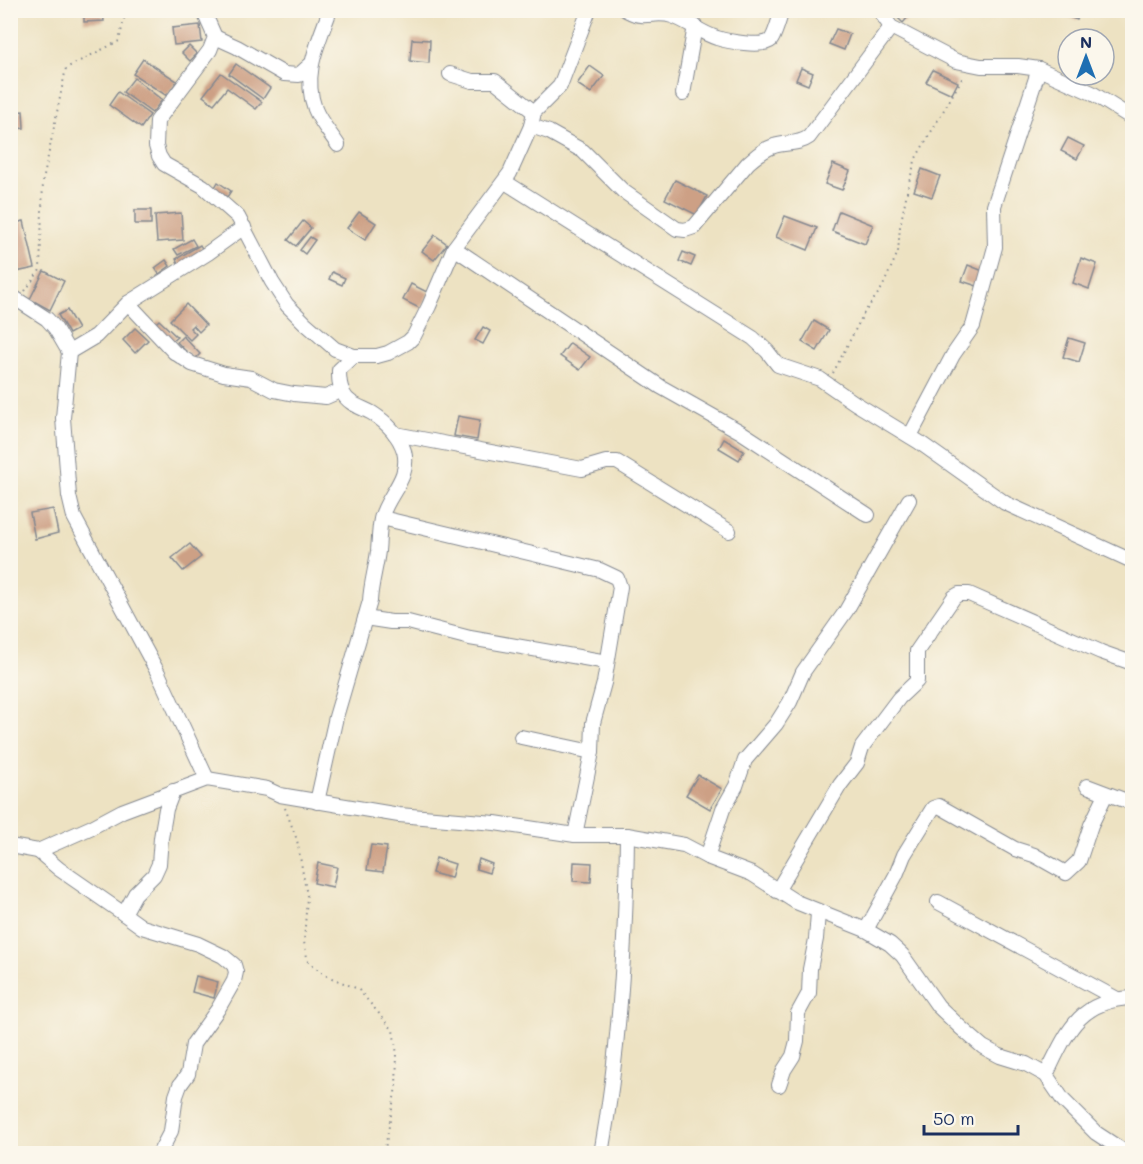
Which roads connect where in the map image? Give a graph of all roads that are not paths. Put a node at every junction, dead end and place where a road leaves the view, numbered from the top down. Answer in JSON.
{"nodes":[{"id":1,"x":203,"y":10,"type":"edge"},
{"id":2,"x":330,"y":10,"type":"edge"},
{"id":3,"x":589,"y":10,"type":"edge"},
{"id":4,"x":626,"y":10,"type":"edge"},
{"id":5,"x":782,"y":10,"type":"edge"},
{"id":6,"x":879,"y":10,"type":"edge"},
{"id":7,"x":695,"y":26,"type":"junction"},
{"id":8,"x":891,"y":27,"type":"junction"},
{"id":9,"x":215,"y":37,"type":"junction"},
{"id":10,"x":310,"y":65,"type":"junction"},
{"id":11,"x":1039,"y":69,"type":"junction"},
{"id":12,"x":450,"y":74,"type":"dead end"},
{"id":13,"x":684,"y":94,"type":"dead end"},
{"id":14,"x":534,"y":112,"type":"junction"},
{"id":15,"x":1132,"y":118,"type":"edge"},
{"id":16,"x":531,"y":126,"type":"junction"},
{"id":17,"x":338,"y":145,"type":"dead end"},
{"id":18,"x":505,"y":182,"type":"junction"},
{"id":19,"x":244,"y":227,"type":"junction"},
{"id":20,"x":454,"y":248,"type":"junction"},
{"id":21,"x":15,"y":297,"type":"edge"},
{"id":22,"x":128,"y":303,"type":"junction"},
{"id":23,"x":335,"y":349,"type":"junction"},
{"id":24,"x":69,"y":352,"type":"junction"},
{"id":25,"x":354,"y":356,"type":"junction"},
{"id":26,"x":339,"y":370,"type":"junction"},
{"id":27,"x":342,"y":390,"type":"junction"},
{"id":28,"x":395,"y":434,"type":"junction"},
{"id":29,"x":910,"y":436,"type":"junction"},
{"id":30,"x":909,"y":500,"type":"dead end"},
{"id":31,"x":868,"y":515,"type":"dead end"},
{"id":32,"x":382,"y":518,"type":"junction"},
{"id":33,"x":729,"y":531,"type":"dead end"},
{"id":34,"x":1132,"y":561,"type":"edge"},
{"id":35,"x":365,"y":618,"type":"junction"},
{"id":36,"x":608,"y":662,"type":"junction"},
{"id":37,"x":1132,"y":663,"type":"edge"},
{"id":38,"x":520,"y":737,"type":"dead end"},
{"id":39,"x":592,"y":752,"type":"junction"},
{"id":40,"x":207,"y":779,"type":"junction"},
{"id":41,"x":1087,"y":786,"type":"dead end"},
{"id":42,"x":173,"y":790,"type":"junction"},
{"id":43,"x":1106,"y":794,"type":"junction"},
{"id":44,"x":317,"y":802,"type":"junction"},
{"id":45,"x":1132,"y":804,"type":"edge"},
{"id":46,"x":575,"y":835,"type":"junction"},
{"id":47,"x":627,"y":835,"type":"junction"},
{"id":48,"x":10,"y":846,"type":"edge"},
{"id":49,"x":38,"y":851,"type":"junction"},
{"id":50,"x":707,"y":857,"type":"junction"},
{"id":51,"x":777,"y":891,"type":"junction"},
{"id":52,"x":938,"y":902,"type":"dead end"},
{"id":53,"x":818,"y":913,"type":"junction"},
{"id":54,"x":124,"y":914,"type":"junction"},
{"id":55,"x":866,"y":930,"type":"junction"},
{"id":56,"x":1132,"y":998,"type":"edge"},
{"id":57,"x":1117,"y":999,"type":"junction"},
{"id":58,"x":1046,"y":1075,"type":"junction"},
{"id":59,"x":780,"y":1085,"type":"dead end"},
{"id":60,"x":159,"y":1154,"type":"edge"},
{"id":61,"x":602,"y":1154,"type":"edge"},
{"id":62,"x":1128,"y":1154,"type":"edge"}],
"edges":[{"from":1,"to":9,"type":"street"},
{"from":2,"to":10,"type":"street"},
{"from":3,"to":14,"type":"street"},
{"from":4,"to":7,"type":"street"},
{"from":5,"to":7,"type":"street"},
{"from":6,"to":8,"type":"street"},
{"from":7,"to":13,"type":"street"},
{"from":8,"to":11,"type":"street"},
{"from":8,"to":16,"type":"street"},
{"from":9,"to":10,"type":"street"},
{"from":9,"to":19,"type":"street"},
{"from":10,"to":17,"type":"street"},
{"from":11,"to":15,"type":"street"},
{"from":11,"to":29,"type":"street"},
{"from":12,"to":14,"type":"street"},
{"from":14,"to":16,"type":"street"},
{"from":16,"to":18,"type":"street"},
{"from":18,"to":20,"type":"street"},
{"from":18,"to":29,"type":"street"},
{"from":19,"to":22,"type":"street"},
{"from":19,"to":23,"type":"street"},
{"from":20,"to":25,"type":"street"},
{"from":20,"to":31,"type":"street"},
{"from":21,"to":24,"type":"street"},
{"from":22,"to":24,"type":"street"},
{"from":22,"to":27,"type":"street"},
{"from":23,"to":25,"type":"street"},
{"from":23,"to":26,"type":"street"},
{"from":24,"to":40,"type":"street"},
{"from":25,"to":26,"type":"street"},
{"from":26,"to":27,"type":"street"},
{"from":27,"to":28,"type":"street"},
{"from":28,"to":32,"type":"street"},
{"from":28,"to":33,"type":"street"},
{"from":29,"to":34,"type":"street"},
{"from":30,"to":50,"type":"street"},
{"from":32,"to":35,"type":"street"},
{"from":32,"to":36,"type":"street"},
{"from":35,"to":36,"type":"street"},
{"from":35,"to":44,"type":"street"},
{"from":36,"to":39,"type":"street"},
{"from":37,"to":51,"type":"street"},
{"from":38,"to":39,"type":"street"},
{"from":39,"to":46,"type":"street"},
{"from":40,"to":42,"type":"street"},
{"from":40,"to":44,"type":"street"},
{"from":41,"to":43,"type":"street"},
{"from":42,"to":49,"type":"street"},
{"from":42,"to":54,"type":"street"},
{"from":43,"to":45,"type":"street"},
{"from":43,"to":55,"type":"street"},
{"from":44,"to":46,"type":"street"},
{"from":46,"to":47,"type":"street"},
{"from":47,"to":50,"type":"street"},
{"from":47,"to":61,"type":"street"},
{"from":48,"to":49,"type":"street"},
{"from":49,"to":54,"type":"street"},
{"from":50,"to":51,"type":"street"},
{"from":51,"to":53,"type":"street"},
{"from":52,"to":57,"type":"street"},
{"from":53,"to":55,"type":"street"},
{"from":53,"to":59,"type":"street"},
{"from":54,"to":60,"type":"street"},
{"from":55,"to":58,"type":"street"},
{"from":56,"to":57,"type":"street"},
{"from":57,"to":58,"type":"street"},
{"from":58,"to":62,"type":"street"}]}
